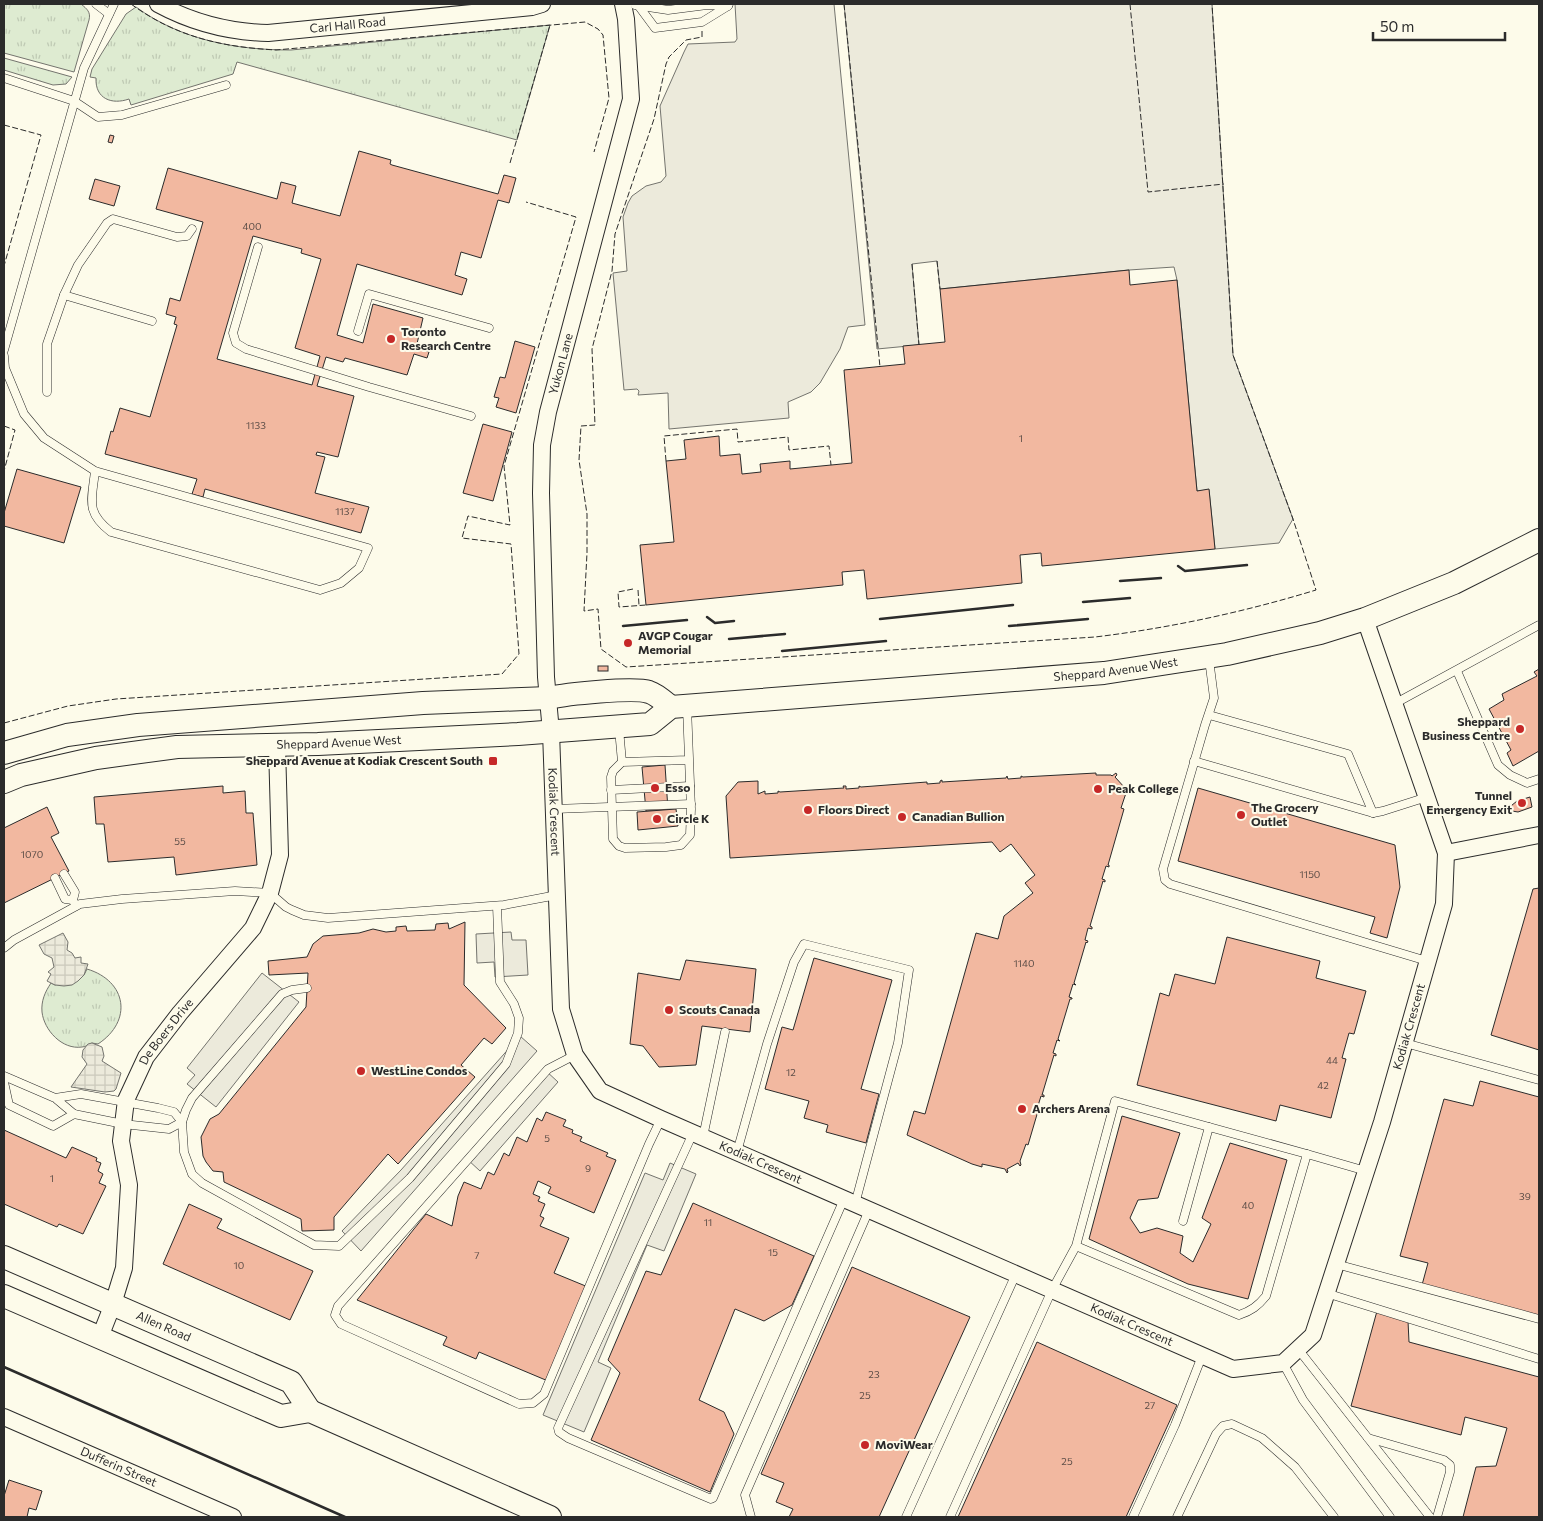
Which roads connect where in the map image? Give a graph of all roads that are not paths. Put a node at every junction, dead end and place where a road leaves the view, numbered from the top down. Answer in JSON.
{"nodes":[{"id":1,"x":96,"y":4,"type":"edge"},
{"id":2,"x":114,"y":4,"type":"edge"},
{"id":3,"x":158,"y":4,"type":"edge"},
{"id":4,"x":542,"y":4,"type":"edge"},
{"id":5,"x":631,"y":4,"type":"edge"},
{"id":6,"x":729,"y":5,"type":"edge"},
{"id":7,"x":109,"y":14,"type":"junction"},
{"id":8,"x":4,"y":78,"type":"edge"},
{"id":9,"x":226,"y":86,"type":"dead end"},
{"id":10,"x":74,"y":101,"type":"junction"},
{"id":11,"x":192,"y":229,"type":"dead end"},
{"id":12,"x":258,"y":247,"type":"dead end"},
{"id":13,"x":64,"y":295,"type":"junction"},
{"id":14,"x":152,"y":321,"type":"dead end"},
{"id":15,"x":489,"y":328,"type":"dead end"},
{"id":16,"x":358,"y":331,"type":"dead end"},
{"id":17,"x":4,"y":350,"type":"edge"},
{"id":18,"x":4,"y":356,"type":"edge"},
{"id":19,"x":48,"y":392,"type":"dead end"},
{"id":20,"x":471,"y":416,"type":"dead end"},
{"id":21,"x":95,"y":471,"type":"junction"},
{"id":22,"x":1539,"y":540,"type":"edge"},
{"id":23,"x":1365,"y":620,"type":"junction"},
{"id":24,"x":1539,"y":625,"type":"edge"},
{"id":25,"x":1208,"y":657,"type":"junction"},
{"id":26,"x":1457,"y":671,"type":"junction"},
{"id":27,"x":549,"y":698,"type":"junction"},
{"id":28,"x":1394,"y":704,"type":"junction"},
{"id":29,"x":679,"y":706,"type":"junction"},
{"id":30,"x":1209,"y":715,"type":"junction"},
{"id":31,"x":618,"y":726,"type":"junction"},
{"id":32,"x":552,"y":732,"type":"junction"},
{"id":33,"x":277,"y":746,"type":"junction"},
{"id":34,"x":4,"y":753,"type":"edge"},
{"id":35,"x":689,"y":760,"type":"junction"},
{"id":36,"x":622,"y":762,"type":"junction"},
{"id":37,"x":1194,"y":762,"type":"junction"},
{"id":38,"x":1539,"y":779,"type":"edge"},
{"id":39,"x":4,"y":782,"type":"edge"},
{"id":40,"x":690,"y":786,"type":"junction"},
{"id":41,"x":611,"y":790,"type":"junction"},
{"id":42,"x":1427,"y":798,"type":"junction"},
{"id":43,"x":690,"y":804,"type":"junction"},
{"id":44,"x":612,"y":806,"type":"junction"},
{"id":45,"x":554,"y":809,"type":"junction"},
{"id":46,"x":1373,"y":813,"type":"junction"},
{"id":47,"x":1539,"y":835,"type":"edge"},
{"id":48,"x":1446,"y":853,"type":"junction"},
{"id":49,"x":64,"y":874,"type":"dead end"},
{"id":50,"x":55,"y":878,"type":"dead end"},
{"id":51,"x":270,"y":893,"type":"junction"},
{"id":52,"x":557,"y":895,"type":"junction"},
{"id":53,"x":74,"y":903,"type":"junction"},
{"id":54,"x":497,"y":906,"type":"junction"},
{"id":55,"x":4,"y":948,"type":"edge"},
{"id":56,"x":1427,"y":961,"type":"junction"},
{"id":57,"x":308,"y":988,"type":"dead end"},
{"id":58,"x":725,"y":1032,"type":"dead end"},
{"id":59,"x":1405,"y":1043,"type":"junction"},
{"id":60,"x":576,"y":1055,"type":"junction"},
{"id":61,"x":4,"y":1076,"type":"edge"},
{"id":62,"x":1539,"y":1080,"type":"edge"},
{"id":63,"x":4,"y":1082,"type":"edge"},
{"id":64,"x":55,"y":1098,"type":"junction"},
{"id":65,"x":126,"y":1103,"type":"junction"},
{"id":66,"x":74,"y":1114,"type":"junction"},
{"id":67,"x":661,"y":1119,"type":"junction"},
{"id":68,"x":182,"y":1122,"type":"junction"},
{"id":69,"x":123,"y":1124,"type":"junction"},
{"id":70,"x":1209,"y":1127,"type":"junction"},
{"id":71,"x":698,"y":1135,"type":"junction"},
{"id":72,"x":737,"y":1152,"type":"junction"},
{"id":73,"x":1307,"y":1154,"type":"junction"},
{"id":74,"x":1366,"y":1172,"type":"junction"},
{"id":75,"x":856,"y":1204,"type":"junction"},
{"id":76,"x":1183,"y":1221,"type":"dead end"},
{"id":77,"x":1076,"y":1246,"type":"junction"},
{"id":78,"x":4,"y":1257,"type":"edge"},
{"id":79,"x":1336,"y":1264,"type":"junction"},
{"id":80,"x":1016,"y":1274,"type":"junction"},
{"id":81,"x":1052,"y":1290,"type":"junction"},
{"id":82,"x":1326,"y":1293,"type":"junction"},
{"id":83,"x":4,"y":1296,"type":"edge"},
{"id":84,"x":113,"y":1304,"type":"junction"},
{"id":85,"x":1539,"y":1319,"type":"edge"},
{"id":86,"x":100,"y":1337,"type":"junction"},
{"id":87,"x":1298,"y":1349,"type":"junction"},
{"id":88,"x":1202,"y":1356,"type":"junction"},
{"id":89,"x":1539,"y":1359,"type":"edge"},
{"id":90,"x":1283,"y":1363,"type":"junction"},
{"id":91,"x":310,"y":1411,"type":"junction"},
{"id":92,"x":4,"y":1417,"type":"edge"},
{"id":93,"x":1368,"y":1438,"type":"junction"},
{"id":94,"x":233,"y":1517,"type":"edge"},
{"id":95,"x":550,"y":1517,"type":"edge"},
{"id":96,"x":751,"y":1517,"type":"edge"},
{"id":97,"x":906,"y":1517,"type":"edge"},
{"id":98,"x":950,"y":1517,"type":"edge"},
{"id":99,"x":1133,"y":1517,"type":"edge"},
{"id":100,"x":1177,"y":1517,"type":"edge"},
{"id":101,"x":1334,"y":1517,"type":"edge"},
{"id":102,"x":1390,"y":1517,"type":"edge"},
{"id":103,"x":1430,"y":1517,"type":"edge"},
{"id":104,"x":1438,"y":1517,"type":"edge"}],
"edges":[{"from":1,"to":7,"type":"lane"},
{"from":2,"to":7,"type":"lane"},
{"from":3,"to":4,"type":"street","name":"Carl Hall Road"},
{"from":5,"to":6,"type":"lane"},
{"from":5,"to":6,"type":"lane"},
{"from":5,"to":27,"type":"street","name":"Yukon Lane"},
{"from":7,"to":10,"type":"lane"},
{"from":8,"to":10,"type":"lane"},
{"from":9,"to":10,"type":"lane"},
{"from":10,"to":17,"type":"lane"},
{"from":11,"to":13,"type":"lane"},
{"from":12,"to":20,"type":"lane"},
{"from":13,"to":14,"type":"lane"},
{"from":13,"to":19,"type":"lane"},
{"from":15,"to":16,"type":"lane"},
{"from":18,"to":21,"type":"lane"},
{"from":21,"to":21,"type":"lane"},
{"from":22,"to":23,"type":"main road","name":"Sheppard Avenue West"},
{"from":23,"to":25,"type":"main road","name":"Sheppard Avenue West"},
{"from":23,"to":28,"type":"street","name":"Kodiak Crescent"},
{"from":24,"to":26,"type":"lane"},
{"from":25,"to":29,"type":"main road","name":"Sheppard Avenue West"},
{"from":25,"to":30,"type":"lane"},
{"from":26,"to":28,"type":"lane"},
{"from":26,"to":38,"type":"lane"},
{"from":27,"to":29,"type":"main road"},
{"from":27,"to":32,"type":"street","name":"Yukon Lane"},
{"from":27,"to":34,"type":"main road"},
{"from":28,"to":42,"type":"street","name":"Kodiak Crescent"},
{"from":29,"to":31,"type":"main road","name":"Sheppard Avenue West"},
{"from":29,"to":35,"type":"lane"},
{"from":30,"to":37,"type":"lane"},
{"from":30,"to":46,"type":"lane"},
{"from":31,"to":32,"type":"main road","name":"Sheppard Avenue West"},
{"from":31,"to":36,"type":"lane"},
{"from":32,"to":33,"type":"main road","name":"Sheppard Avenue West"},
{"from":32,"to":45,"type":"street","name":"Kodiak Crescent"},
{"from":33,"to":39,"type":"main road","name":"Sheppard Avenue West"},
{"from":33,"to":51,"type":"street","name":"De Boers Drive"},
{"from":35,"to":36,"type":"lane"},
{"from":35,"to":40,"type":"lane"},
{"from":36,"to":41,"type":"lane"},
{"from":37,"to":46,"type":"lane"},
{"from":37,"to":56,"type":"lane"},
{"from":40,"to":41,"type":"lane"},
{"from":40,"to":43,"type":"lane"},
{"from":41,"to":44,"type":"lane"},
{"from":42,"to":46,"type":"lane"},
{"from":42,"to":48,"type":"street","name":"Kodiak Crescent"},
{"from":43,"to":44,"type":"lane"},
{"from":43,"to":44,"type":"lane"},
{"from":44,"to":45,"type":"lane"},
{"from":45,"to":52,"type":"street","name":"Kodiak Crescent"},
{"from":47,"to":48,"type":"street"},
{"from":48,"to":56,"type":"street","name":"Kodiak Crescent"},
{"from":49,"to":53,"type":"lane"},
{"from":50,"to":53,"type":"lane"},
{"from":51,"to":53,"type":"lane"},
{"from":51,"to":54,"type":"lane"},
{"from":51,"to":65,"type":"street","name":"De Boers Drive"},
{"from":52,"to":54,"type":"lane"},
{"from":52,"to":60,"type":"street","name":"Kodiak Crescent"},
{"from":53,"to":55,"type":"lane"},
{"from":54,"to":68,"type":"lane"},
{"from":56,"to":59,"type":"street","name":"Kodiak Crescent"},
{"from":57,"to":68,"type":"lane"},
{"from":58,"to":71,"type":"lane"},
{"from":59,"to":62,"type":"lane"},
{"from":59,"to":74,"type":"street","name":"Kodiak Crescent"},
{"from":60,"to":67,"type":"street","name":"Kodiak Crescent"},
{"from":60,"to":67,"type":"lane"},
{"from":61,"to":64,"type":"lane"},
{"from":63,"to":66,"type":"lane"},
{"from":64,"to":65,"type":"lane"},
{"from":64,"to":66,"type":"lane"},
{"from":65,"to":68,"type":"lane"},
{"from":65,"to":69,"type":"street","name":"De Boers Drive"},
{"from":66,"to":69,"type":"lane"},
{"from":67,"to":71,"type":"street","name":"Kodiak Crescent"},
{"from":68,"to":69,"type":"lane"},
{"from":69,"to":84,"type":"street","name":"De Boers Drive"},
{"from":70,"to":73,"type":"lane"},
{"from":70,"to":76,"type":"lane"},
{"from":70,"to":77,"type":"lane"},
{"from":71,"to":72,"type":"street","name":"Kodiak Crescent"},
{"from":71,"to":75,"type":"lane"},
{"from":72,"to":75,"type":"street","name":"Kodiak Crescent"},
{"from":72,"to":75,"type":"lane"},
{"from":73,"to":74,"type":"lane"},
{"from":73,"to":77,"type":"lane"},
{"from":74,"to":79,"type":"street","name":"Kodiak Crescent"},
{"from":75,"to":80,"type":"street","name":"Kodiak Crescent"},
{"from":75,"to":96,"type":"lane"},
{"from":77,"to":81,"type":"lane"},
{"from":78,"to":84,"type":"main road","name":"Allen Road"},
{"from":79,"to":82,"type":"street","name":"Kodiak Crescent"},
{"from":79,"to":85,"type":"lane"},
{"from":80,"to":81,"type":"street","name":"Kodiak Crescent"},
{"from":80,"to":97,"type":"lane"},
{"from":81,"to":88,"type":"street","name":"Kodiak Crescent"},
{"from":81,"to":98,"type":"lane"},
{"from":82,"to":87,"type":"street","name":"Kodiak Crescent"},
{"from":82,"to":89,"type":"lane"},
{"from":83,"to":86,"type":"main road"},
{"from":84,"to":86,"type":"street","name":"De Boers Drive"},
{"from":84,"to":91,"type":"main road","name":"Allen Road"},
{"from":86,"to":91,"type":"main road"},
{"from":87,"to":90,"type":"street","name":"Kodiak Crescent"},
{"from":87,"to":93,"type":"lane"},
{"from":88,"to":90,"type":"street","name":"Kodiak Crescent"},
{"from":88,"to":99,"type":"lane"},
{"from":90,"to":102,"type":"lane"},
{"from":91,"to":95,"type":"main road"},
{"from":92,"to":94,"type":"street","name":"Dufferin Street"},
{"from":93,"to":103,"type":"lane"},
{"from":93,"to":104,"type":"lane"},
{"from":100,"to":101,"type":"lane"}]}
